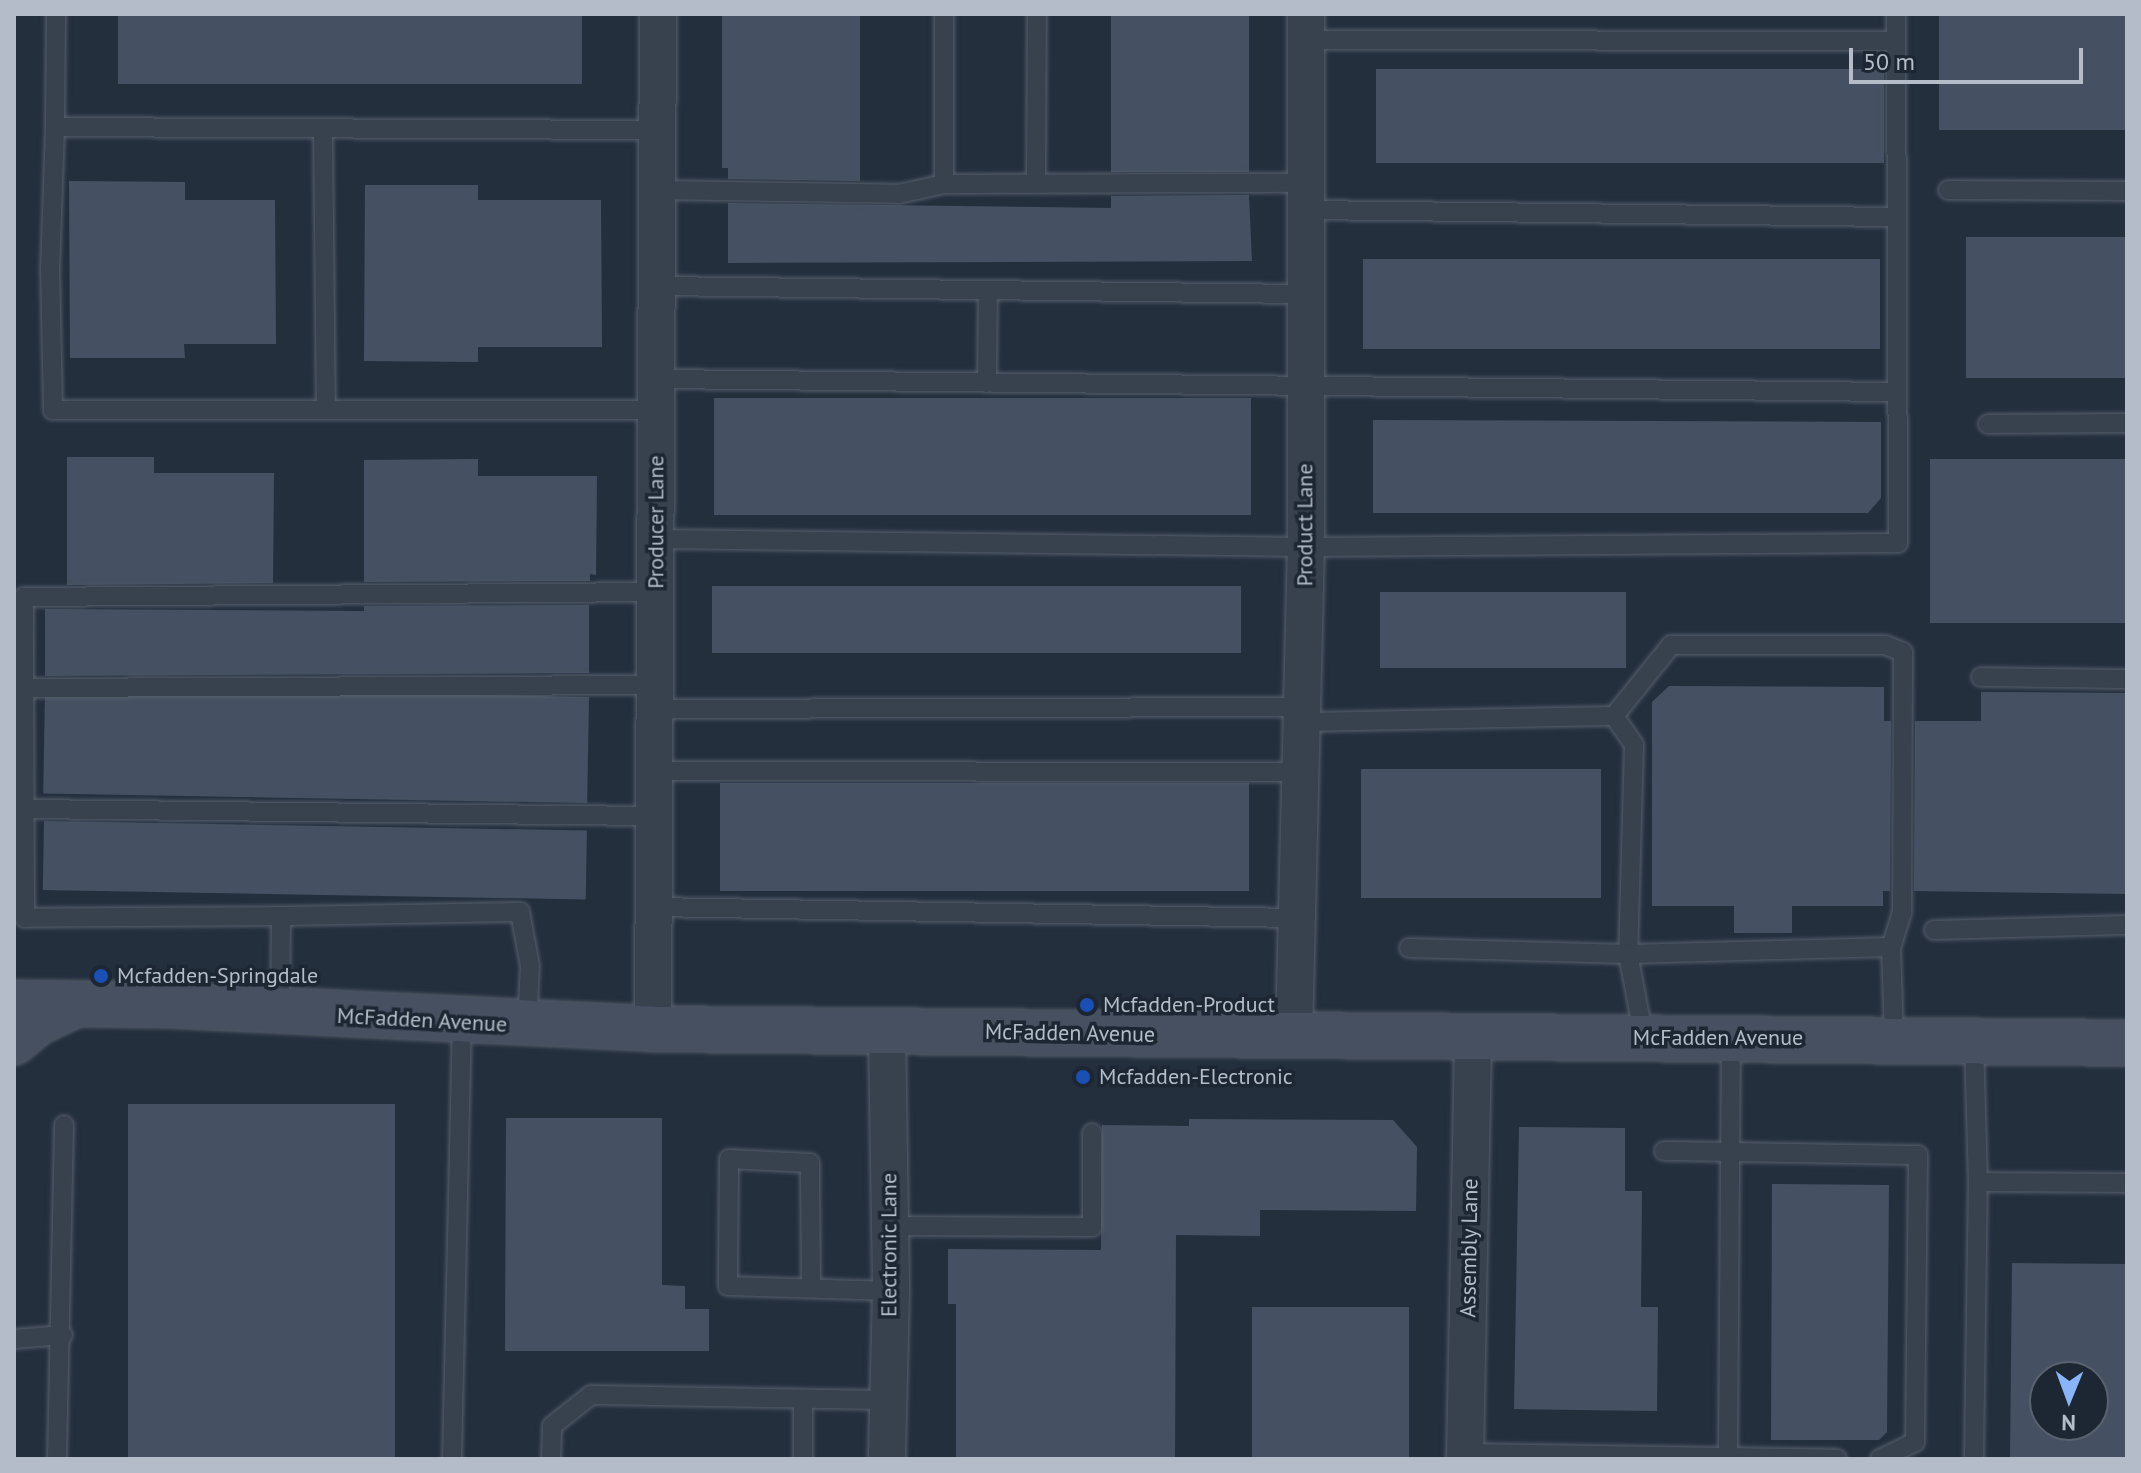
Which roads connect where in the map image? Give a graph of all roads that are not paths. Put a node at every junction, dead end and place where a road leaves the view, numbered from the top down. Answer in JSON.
{"nodes":[{"id":1,"x":56,"y":14,"type":"edge"},
{"id":2,"x":658,"y":14,"type":"edge"},
{"id":3,"x":944,"y":14,"type":"edge"},
{"id":4,"x":1037,"y":14,"type":"edge"},
{"id":5,"x":1896,"y":14,"type":"edge"},
{"id":6,"x":1306,"y":27,"type":"edge"},
{"id":7,"x":1896,"y":41,"type":"junction"},
{"id":8,"x":55,"y":127,"type":"junction"},
{"id":9,"x":323,"y":130,"type":"junction"},
{"id":10,"x":658,"y":130,"type":"junction"},
{"id":11,"x":1036,"y":183,"type":"junction"},
{"id":12,"x":944,"y":184,"type":"junction"},
{"id":13,"x":657,"y":190,"type":"junction"},
{"id":14,"x":1948,"y":190,"type":"dead end"},
{"id":15,"x":2127,"y":191,"type":"edge"},
{"id":16,"x":1306,"y":196,"type":"junction"},
{"id":17,"x":1896,"y":217,"type":"junction"},
{"id":18,"x":657,"y":286,"type":"junction"},
{"id":19,"x":988,"y":293,"type":"junction"},
{"id":20,"x":1306,"y":294,"type":"junction"},
{"id":21,"x":987,"y":383,"type":"junction"},
{"id":22,"x":1306,"y":386,"type":"junction"},
{"id":23,"x":1897,"y":392,"type":"junction"},
{"id":24,"x":656,"y":395,"type":"junction"},
{"id":25,"x":326,"y":410,"type":"junction"},
{"id":26,"x":2127,"y":423,"type":"edge"},
{"id":27,"x":1988,"y":424,"type":"dead end"},
{"id":28,"x":655,"y":539,"type":"junction"},
{"id":29,"x":1306,"y":547,"type":"junction"},
{"id":30,"x":655,"y":592,"type":"junction"},
{"id":31,"x":1981,"y":677,"type":"dead end"},
{"id":32,"x":2127,"y":679,"type":"edge"},
{"id":33,"x":24,"y":688,"type":"junction"},
{"id":34,"x":654,"y":697,"type":"junction"},
{"id":35,"x":1302,"y":714,"type":"junction"},
{"id":36,"x":1614,"y":716,"type":"junction"},
{"id":37,"x":654,"y":771,"type":"junction"},
{"id":38,"x":1300,"y":772,"type":"junction"},
{"id":39,"x":24,"y":809,"type":"junction"},
{"id":40,"x":654,"y":816,"type":"junction"},
{"id":41,"x":653,"y":907,"type":"junction"},
{"id":42,"x":281,"y":916,"type":"junction"},
{"id":43,"x":1297,"y":918,"type":"junction"},
{"id":44,"x":2127,"y":925,"type":"edge"},
{"id":45,"x":1934,"y":930,"type":"dead end"},
{"id":46,"x":1891,"y":947,"type":"junction"},
{"id":47,"x":1409,"y":948,"type":"dead end"},
{"id":48,"x":1628,"y":954,"type":"junction"},
{"id":49,"x":14,"y":1003,"type":"edge"},
{"id":50,"x":76,"y":1004,"type":"junction"},
{"id":51,"x":280,"y":1011,"type":"junction"},
{"id":52,"x":462,"y":1021,"type":"junction"},
{"id":53,"x":527,"y":1025,"type":"junction"},
{"id":54,"x":653,"y":1029,"type":"junction"},
{"id":55,"x":887,"y":1031,"type":"junction"},
{"id":56,"x":1294,"y":1035,"type":"junction"},
{"id":57,"x":1473,"y":1037,"type":"junction"},
{"id":58,"x":1644,"y":1038,"type":"junction"},
{"id":59,"x":1731,"y":1038,"type":"junction"},
{"id":60,"x":1894,"y":1039,"type":"junction"},
{"id":61,"x":1974,"y":1039,"type":"junction"},
{"id":62,"x":14,"y":1042,"type":"edge"},
{"id":63,"x":2127,"y":1043,"type":"edge"},
{"id":64,"x":64,"y":1125,"type":"dead end"},
{"id":65,"x":1092,"y":1133,"type":"dead end"},
{"id":66,"x":1664,"y":1151,"type":"dead end"},
{"id":67,"x":1730,"y":1152,"type":"junction"},
{"id":68,"x":1978,"y":1182,"type":"junction"},
{"id":69,"x":2127,"y":1183,"type":"edge"},
{"id":70,"x":890,"y":1226,"type":"junction"},
{"id":71,"x":811,"y":1288,"type":"junction"},
{"id":72,"x":891,"y":1291,"type":"junction"},
{"id":73,"x":63,"y":1335,"type":"junction"},
{"id":74,"x":14,"y":1339,"type":"edge"},
{"id":75,"x":803,"y":1399,"type":"junction"},
{"id":76,"x":887,"y":1400,"type":"junction"},
{"id":77,"x":1465,"y":1456,"type":"edge"},
{"id":78,"x":1728,"y":1457,"type":"junction"},
{"id":79,"x":57,"y":1459,"type":"edge"},
{"id":80,"x":452,"y":1459,"type":"edge"},
{"id":81,"x":551,"y":1459,"type":"edge"},
{"id":82,"x":803,"y":1459,"type":"edge"},
{"id":83,"x":887,"y":1459,"type":"edge"},
{"id":84,"x":1837,"y":1459,"type":"edge"},
{"id":85,"x":1880,"y":1459,"type":"edge"},
{"id":86,"x":1974,"y":1459,"type":"edge"}],
"edges":[{"from":1,"to":8,"type":"lane"},
{"from":2,"to":10,"type":"street","name":"Producer Lane"},
{"from":3,"to":12,"type":"lane"},
{"from":4,"to":11,"type":"lane"},
{"from":5,"to":7,"type":"lane"},
{"from":6,"to":7,"type":"lane"},
{"from":6,"to":16,"type":"street","name":"Product Lane"},
{"from":7,"to":17,"type":"lane"},
{"from":8,"to":9,"type":"lane"},
{"from":8,"to":25,"type":"lane"},
{"from":9,"to":10,"type":"lane"},
{"from":9,"to":25,"type":"lane"},
{"from":10,"to":13,"type":"street","name":"Producer Lane"},
{"from":11,"to":12,"type":"lane"},
{"from":11,"to":16,"type":"lane"},
{"from":12,"to":13,"type":"lane"},
{"from":13,"to":18,"type":"street","name":"Producer Lane"},
{"from":14,"to":15,"type":"lane"},
{"from":16,"to":17,"type":"lane"},
{"from":16,"to":20,"type":"street","name":"Product Lane"},
{"from":17,"to":23,"type":"lane"},
{"from":18,"to":19,"type":"lane"},
{"from":18,"to":24,"type":"street","name":"Producer Lane"},
{"from":19,"to":20,"type":"lane"},
{"from":19,"to":21,"type":"lane"},
{"from":20,"to":22,"type":"street","name":"Product Lane"},
{"from":21,"to":22,"type":"lane"},
{"from":21,"to":24,"type":"lane"},
{"from":22,"to":23,"type":"lane"},
{"from":22,"to":29,"type":"street","name":"Product Lane"},
{"from":23,"to":29,"type":"lane"},
{"from":24,"to":25,"type":"lane"},
{"from":24,"to":28,"type":"street","name":"Producer Lane"},
{"from":26,"to":27,"type":"lane"},
{"from":28,"to":29,"type":"lane"},
{"from":28,"to":30,"type":"street","name":"Producer Lane"},
{"from":29,"to":35,"type":"street","name":"Product Lane"},
{"from":30,"to":33,"type":"lane"},
{"from":30,"to":34,"type":"street","name":"Producer Lane"},
{"from":31,"to":32,"type":"lane"},
{"from":33,"to":34,"type":"lane"},
{"from":33,"to":39,"type":"lane"},
{"from":34,"to":35,"type":"lane"},
{"from":34,"to":37,"type":"street","name":"Producer Lane"},
{"from":35,"to":36,"type":"lane"},
{"from":35,"to":38,"type":"street","name":"Product Lane"},
{"from":36,"to":46,"type":"lane"},
{"from":36,"to":48,"type":"lane"},
{"from":37,"to":38,"type":"lane"},
{"from":37,"to":40,"type":"street","name":"Producer Lane"},
{"from":38,"to":43,"type":"street","name":"Product Lane"},
{"from":39,"to":40,"type":"lane"},
{"from":39,"to":42,"type":"lane"},
{"from":40,"to":41,"type":"street","name":"Producer Lane"},
{"from":41,"to":43,"type":"lane"},
{"from":41,"to":54,"type":"street","name":"Producer Lane"},
{"from":42,"to":51,"type":"lane"},
{"from":42,"to":53,"type":"lane"},
{"from":43,"to":56,"type":"street","name":"Product Lane"},
{"from":44,"to":45,"type":"lane"},
{"from":46,"to":48,"type":"lane"},
{"from":46,"to":60,"type":"lane"},
{"from":47,"to":48,"type":"lane"},
{"from":48,"to":58,"type":"lane"},
{"from":49,"to":50,"type":"street","name":"McFadden Avenue"},
{"from":50,"to":51,"type":"street","name":"McFadden Avenue"},
{"from":50,"to":62,"type":"street"},
{"from":51,"to":52,"type":"street","name":"McFadden Avenue"},
{"from":52,"to":53,"type":"street","name":"McFadden Avenue"},
{"from":52,"to":80,"type":"lane"},
{"from":53,"to":54,"type":"street","name":"McFadden Avenue"},
{"from":54,"to":55,"type":"street","name":"McFadden Avenue"},
{"from":55,"to":56,"type":"street","name":"McFadden Avenue"},
{"from":55,"to":70,"type":"street","name":"Electronic Lane"},
{"from":56,"to":57,"type":"street","name":"McFadden Avenue"},
{"from":57,"to":58,"type":"street","name":"McFadden Avenue"},
{"from":57,"to":77,"type":"street","name":"Assembly Lane"},
{"from":58,"to":59,"type":"street","name":"McFadden Avenue"},
{"from":59,"to":60,"type":"street","name":"McFadden Avenue"},
{"from":59,"to":67,"type":"lane"},
{"from":60,"to":61,"type":"street","name":"McFadden Avenue"},
{"from":61,"to":63,"type":"street","name":"McFadden Avenue"},
{"from":61,"to":68,"type":"lane"},
{"from":64,"to":73,"type":"lane"},
{"from":65,"to":70,"type":"lane"},
{"from":66,"to":67,"type":"lane"},
{"from":67,"to":78,"type":"lane"},
{"from":67,"to":85,"type":"lane"},
{"from":68,"to":69,"type":"lane"},
{"from":68,"to":86,"type":"lane"},
{"from":70,"to":72,"type":"street","name":"Electronic Lane"},
{"from":71,"to":71,"type":"lane"},
{"from":71,"to":72,"type":"lane"},
{"from":72,"to":76,"type":"street","name":"Electronic Lane"},
{"from":73,"to":74,"type":"lane"},
{"from":73,"to":79,"type":"lane"},
{"from":75,"to":76,"type":"lane"},
{"from":75,"to":81,"type":"lane"},
{"from":75,"to":82,"type":"lane"},
{"from":76,"to":83,"type":"street","name":"Electronic Lane"},
{"from":77,"to":78,"type":"lane"},
{"from":78,"to":84,"type":"lane"}]}
